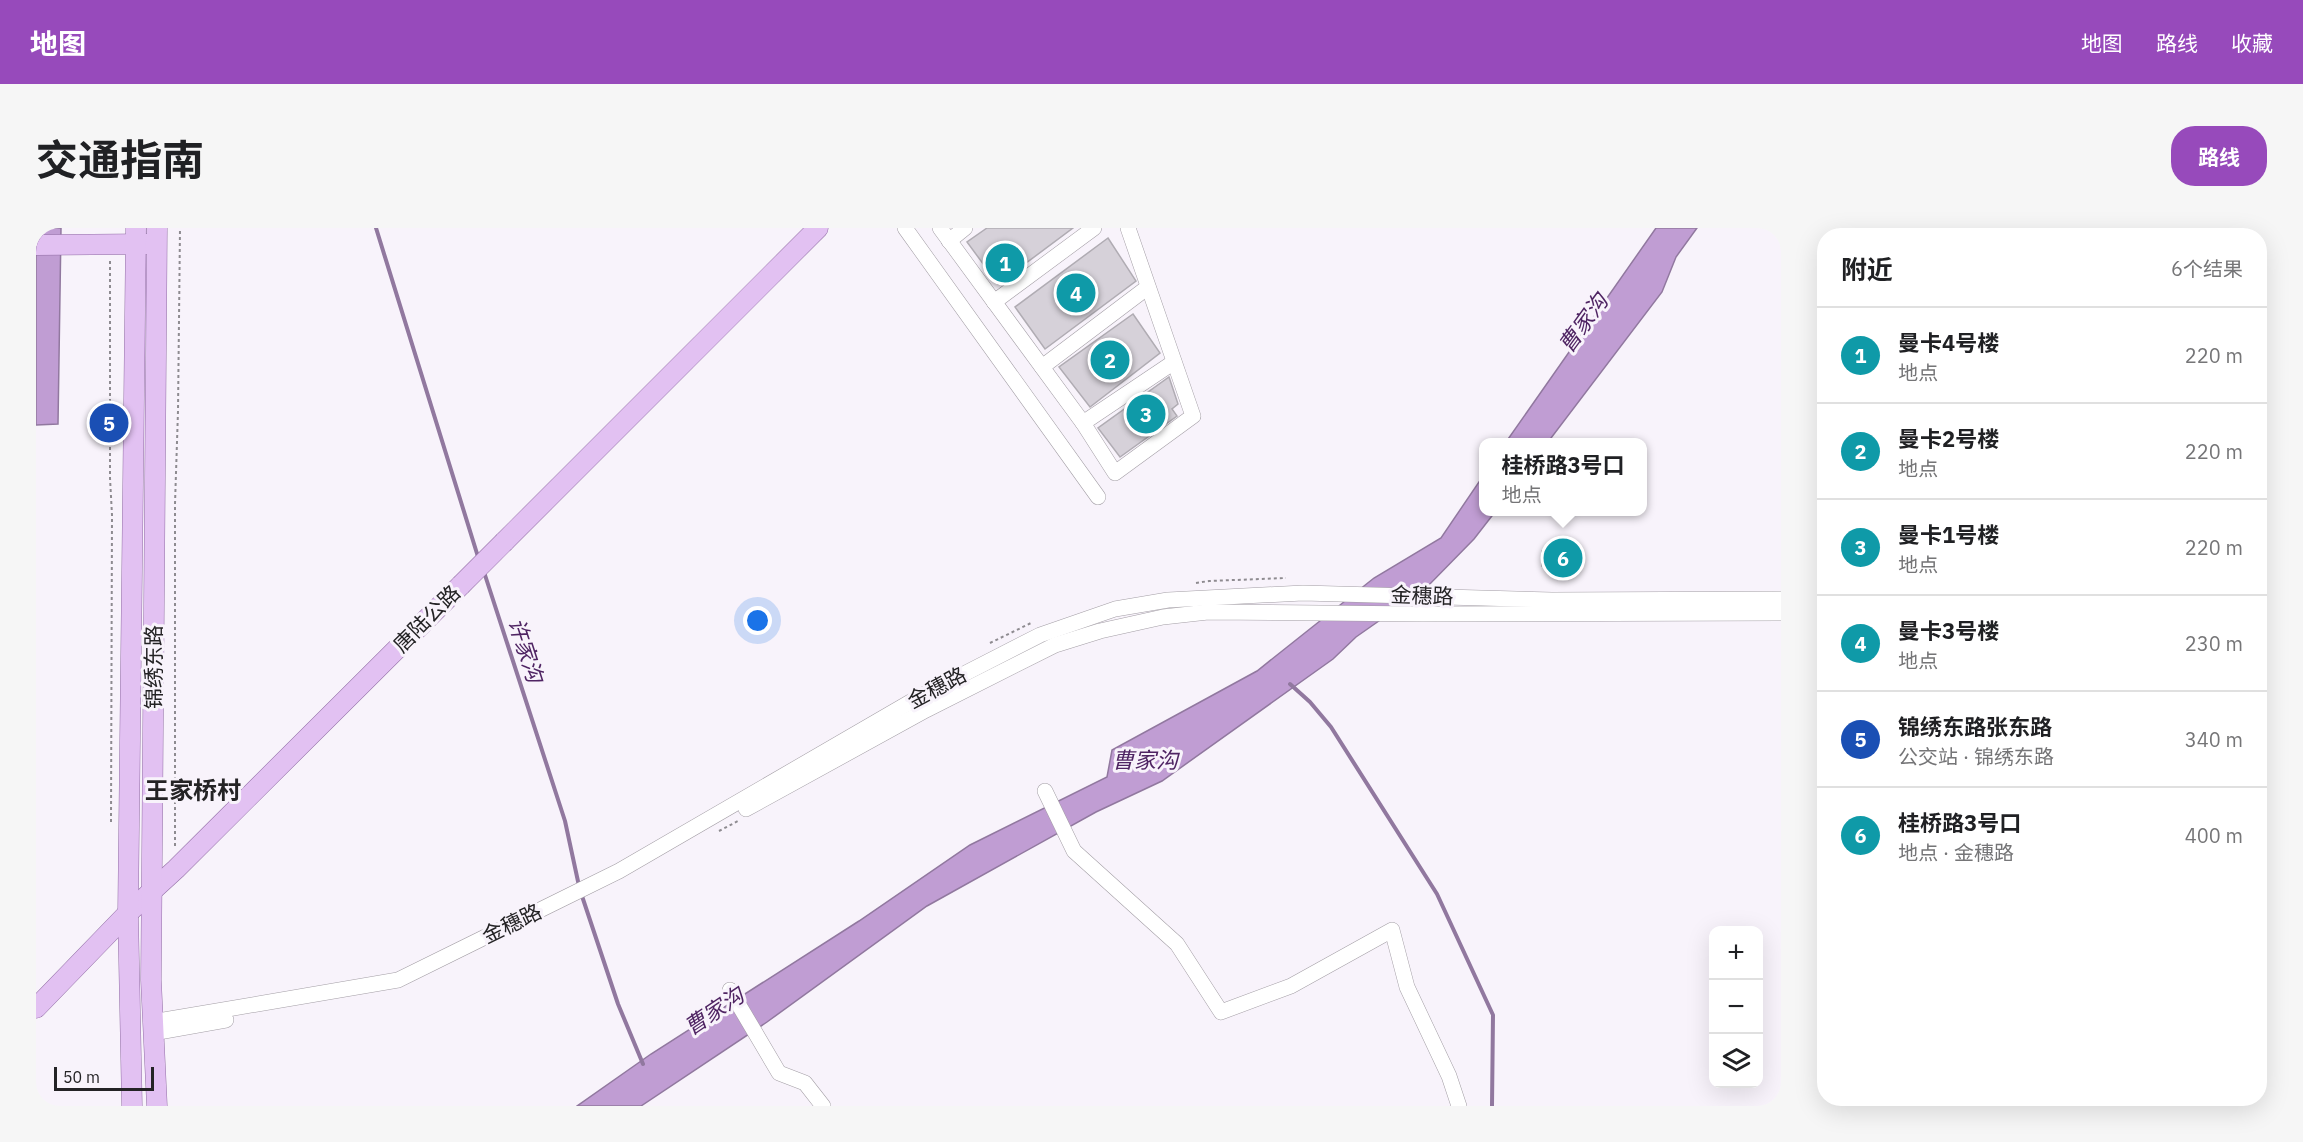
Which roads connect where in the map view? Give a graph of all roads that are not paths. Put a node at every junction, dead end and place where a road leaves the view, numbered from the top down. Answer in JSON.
{"nodes":[{"id":1,"x":818,"y":228,"type":"edge"},
{"id":2,"x":905,"y":228,"type":"edge"},
{"id":3,"x":964,"y":228,"type":"edge"},
{"id":4,"x":1094,"y":228,"type":"edge"},
{"id":5,"x":1128,"y":228,"type":"edge"},
{"id":6,"x":944,"y":234,"type":"edge"},
{"id":7,"x":136,"y":236,"type":"edge"},
{"id":8,"x":157,"y":236,"type":"edge"},
{"id":9,"x":36,"y":245,"type":"edge"},
{"id":10,"x":1148,"y":286,"type":"junction"},
{"id":11,"x":994,"y":302,"type":"junction"},
{"id":12,"x":1174,"y":362,"type":"junction"},
{"id":13,"x":1042,"y":367,"type":"junction"},
{"id":14,"x":1083,"y":423,"type":"junction"},
{"id":15,"x":1098,"y":497,"type":"dead end"},
{"id":16,"x":1781,"y":599,"type":"edge"},
{"id":17,"x":1478,"y":605,"type":"junction"},
{"id":18,"x":1781,"y":614,"type":"edge"},
{"id":19,"x":1045,"y":791,"type":"dead end"},
{"id":20,"x":620,"y":874,"type":"junction"},
{"id":21,"x":152,"y":891,"type":"junction"},
{"id":22,"x":128,"y":912,"type":"junction"},
{"id":23,"x":730,"y":990,"type":"dead end"},
{"id":24,"x":36,"y":1008,"type":"edge"},
{"id":25,"x":152,"y":1028,"type":"junction"},
{"id":26,"x":132,"y":1106,"type":"edge"},
{"id":27,"x":157,"y":1106,"type":"edge"},
{"id":28,"x":823,"y":1106,"type":"edge"},
{"id":29,"x":1459,"y":1106,"type":"edge"}],
"edges":[{"from":1,"to":21,"type":"main road","name":"唐陆公路","bridge":true},
{"from":2,"to":15,"type":"street"},
{"from":3,"to":6,"type":"street"},
{"from":4,"to":11,"type":"street"},
{"from":5,"to":10,"type":"street"},
{"from":6,"to":11,"type":"street"},
{"from":7,"to":8,"type":"main road"},
{"from":7,"to":9,"type":"main road"},
{"from":7,"to":22,"type":"main road","name":"锦绣东路"},
{"from":8,"to":21,"type":"main road","name":"锦绣东路"},
{"from":10,"to":12,"type":"street"},
{"from":10,"to":13,"type":"street"},
{"from":11,"to":13,"type":"street"},
{"from":12,"to":14,"type":"street"},
{"from":12,"to":14,"type":"street"},
{"from":13,"to":14,"type":"street"},
{"from":16,"to":17,"type":"street","name":"金穗路"},
{"from":17,"to":18,"type":"street","name":"金穗路"},
{"from":17,"to":20,"type":"street","name":"金穗路"},
{"from":17,"to":20,"type":"street","name":"金穗路"},
{"from":19,"to":29,"type":"street"},
{"from":20,"to":25,"type":"street","name":"金穗路"},
{"from":21,"to":22,"type":"main road","name":"唐陆公路"},
{"from":21,"to":25,"type":"main road","name":"锦绣东路"},
{"from":22,"to":24,"type":"main road","name":"唐陆公路"},
{"from":22,"to":26,"type":"main road","name":"锦绣东路"},
{"from":23,"to":28,"type":"street"},
{"from":25,"to":27,"type":"main road","name":"锦绣东路"}]}
